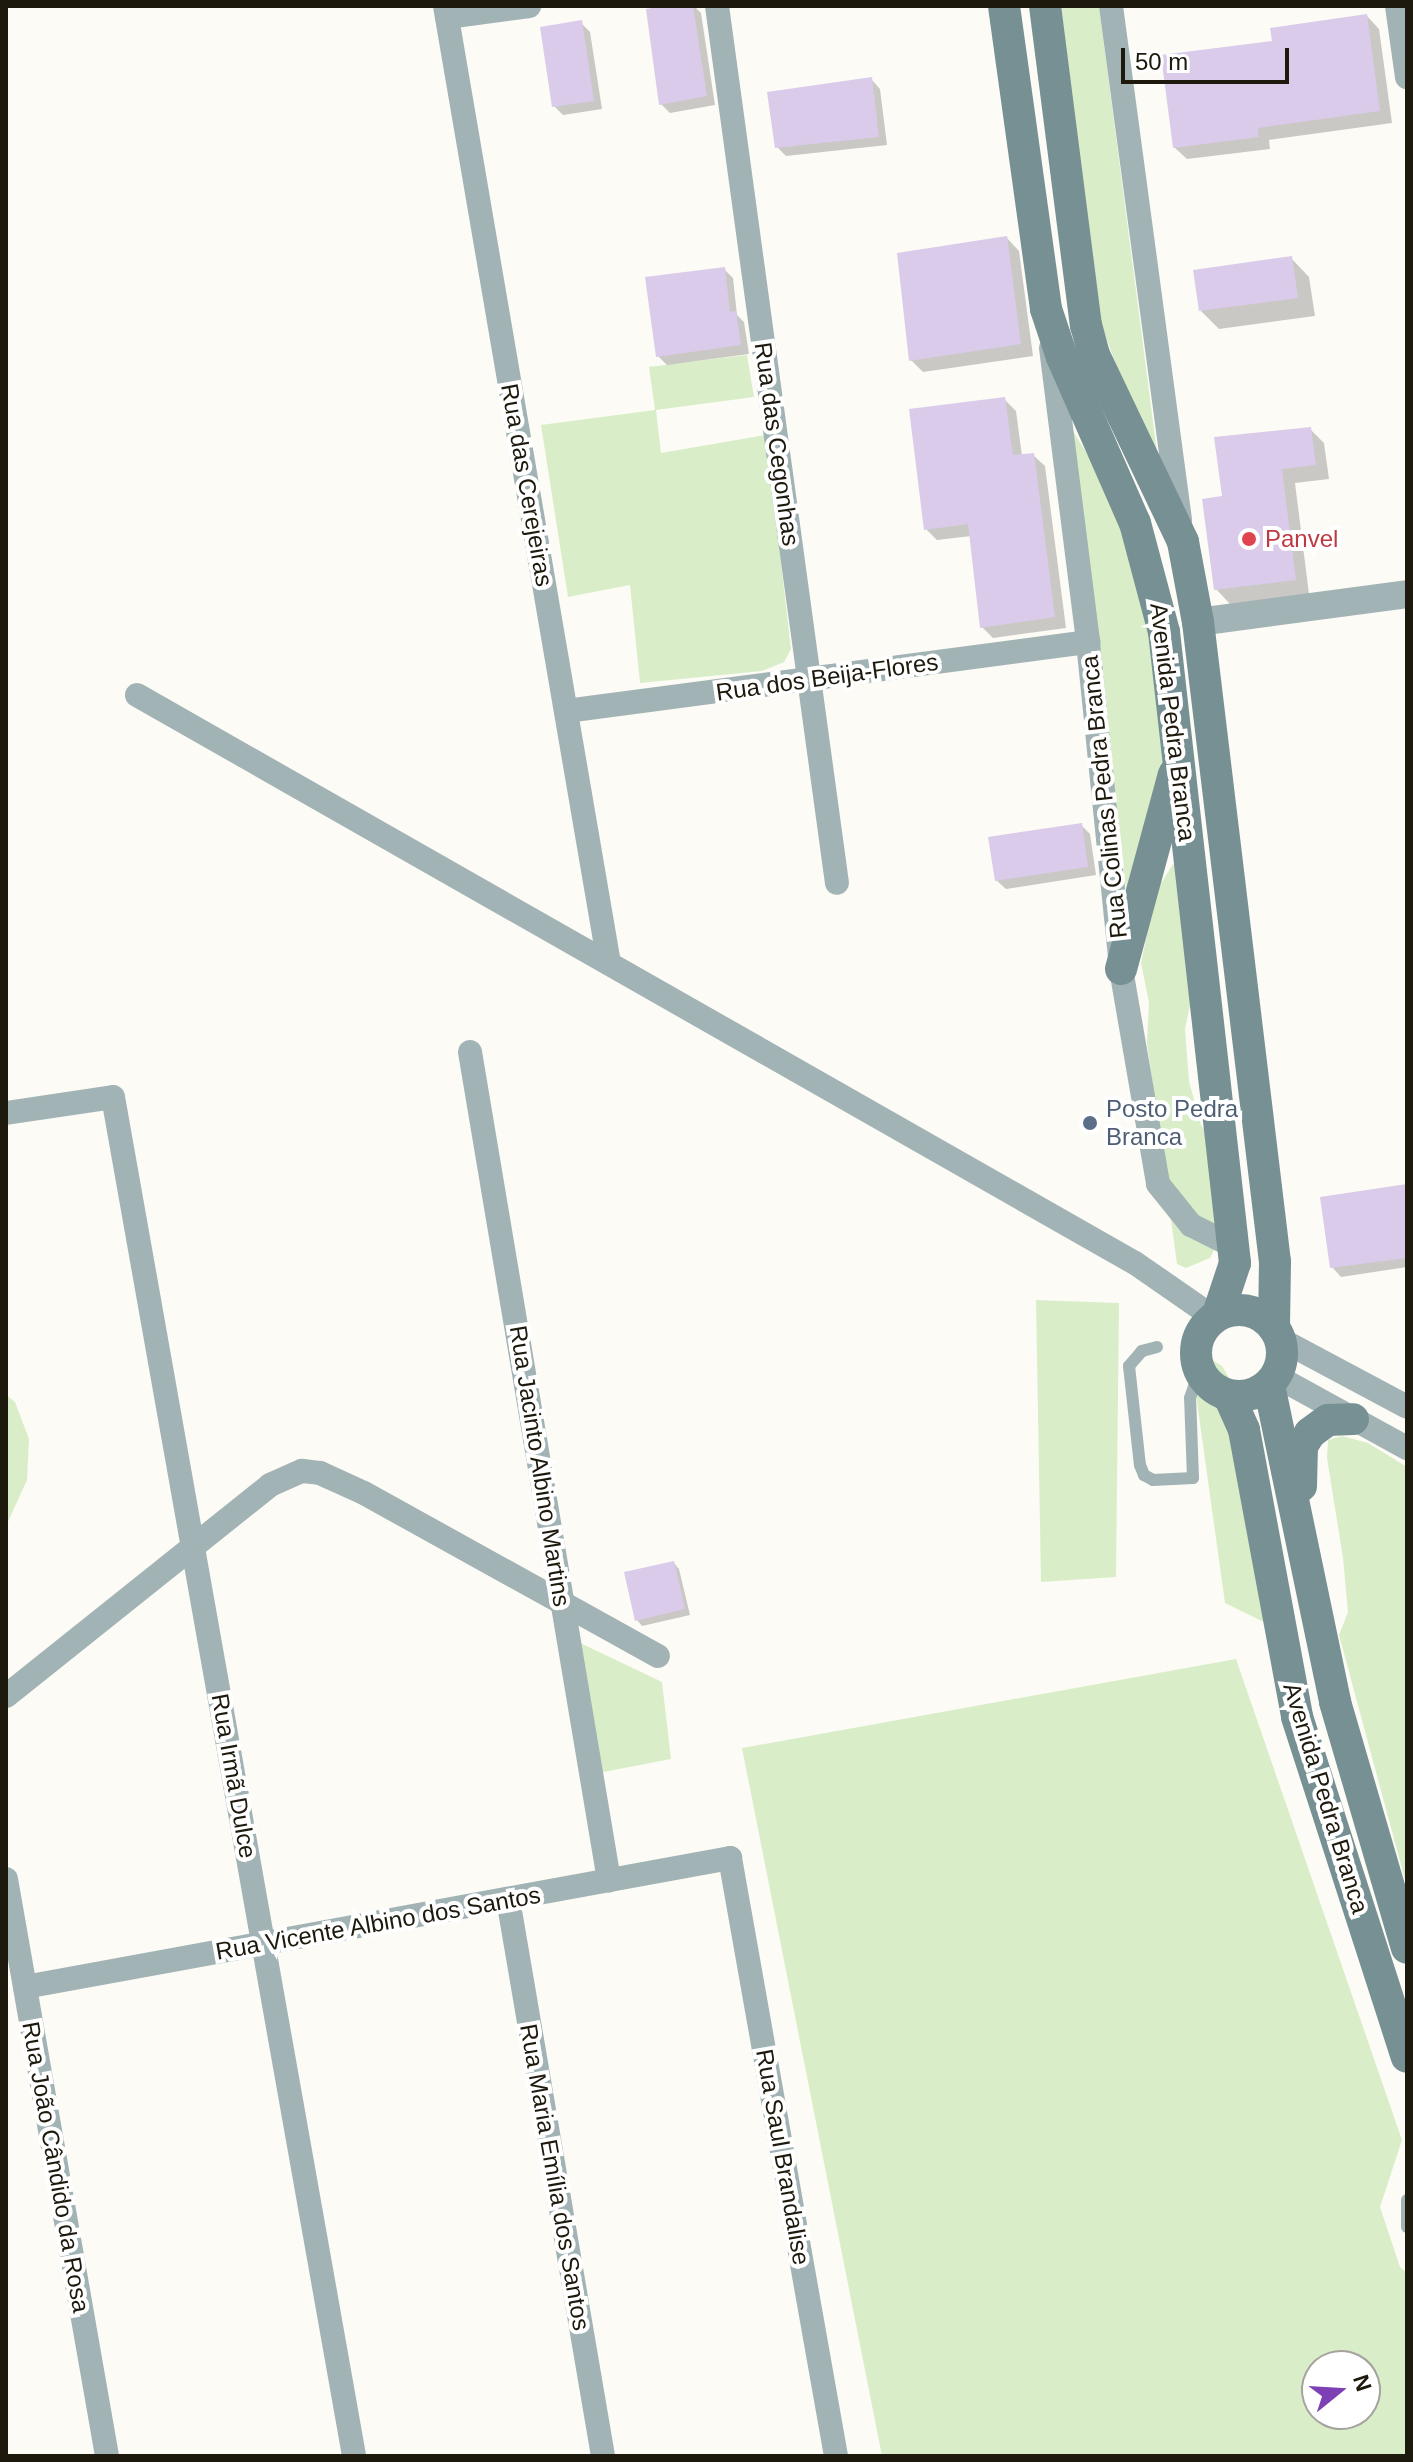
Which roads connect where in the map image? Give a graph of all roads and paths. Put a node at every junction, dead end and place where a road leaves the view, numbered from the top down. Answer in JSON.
{"nodes":[{"id":1,"x":529,"y":6,"type":"edge"},
{"id":2,"x":717,"y":6,"type":"edge"},
{"id":3,"x":1004,"y":6,"type":"edge"},
{"id":4,"x":1045,"y":6,"type":"edge"},
{"id":5,"x":1111,"y":6,"type":"edge"},
{"id":6,"x":1397,"y":6,"type":"edge"},
{"id":7,"x":446,"y":12,"type":"edge"},
{"id":8,"x":1407,"y":77,"type":"edge"},
{"id":9,"x":1046,"y":309,"type":"junction"},
{"id":10,"x":1183,"y":542,"type":"junction"},
{"id":11,"x":1407,"y":594,"type":"edge"},
{"id":12,"x":1198,"y":622,"type":"junction"},
{"id":13,"x":1088,"y":642,"type":"junction"},
{"id":14,"x":810,"y":679,"type":"junction"},
{"id":15,"x":137,"y":695,"type":"dead end"},
{"id":16,"x":566,"y":711,"type":"junction"},
{"id":17,"x":1179,"y":755,"type":"junction"},
{"id":18,"x":837,"y":883,"type":"dead end"},
{"id":19,"x":609,"y":963,"type":"junction"},
{"id":20,"x":1121,"y":969,"type":"junction"},
{"id":21,"x":470,"y":1052,"type":"dead end"},
{"id":22,"x":6,"y":1113,"type":"edge"},
{"id":23,"x":1233,"y":1246,"type":"junction"},
{"id":24,"x":1216,"y":1315,"type":"junction"},
{"id":25,"x":1276,"y":1333,"type":"junction"},
{"id":26,"x":1157,"y":1347,"type":"dead end"},
{"id":27,"x":1199,"y":1372,"type":"junction"},
{"id":28,"x":1271,"y":1380,"type":"junction"},
{"id":29,"x":1229,"y":1396,"type":"junction"},
{"id":30,"x":1407,"y":1407,"type":"edge"},
{"id":31,"x":1353,"y":1419,"type":"junction"},
{"id":32,"x":1407,"y":1448,"type":"edge"},
{"id":33,"x":193,"y":1546,"type":"junction"},
{"id":34,"x":1303,"y":1561,"type":"junction"},
{"id":35,"x":563,"y":1605,"type":"junction"},
{"id":36,"x":658,"y":1656,"type":"dead end"},
{"id":37,"x":6,"y":1696,"type":"edge"},
{"id":38,"x":730,"y":1858,"type":"joint"},
{"id":39,"x":6,"y":1879,"type":"edge"},
{"id":40,"x":609,"y":1880,"type":"junction"},
{"id":41,"x":508,"y":1899,"type":"junction"},
{"id":42,"x":263,"y":1944,"type":"junction"},
{"id":43,"x":1407,"y":1948,"type":"edge"},
{"id":44,"x":25,"y":1987,"type":"junction"},
{"id":45,"x":1407,"y":2057,"type":"edge"},
{"id":46,"x":1407,"y":2200,"type":"edge"},
{"id":47,"x":1407,"y":2227,"type":"edge"},
{"id":48,"x":107,"y":2456,"type":"edge"},
{"id":49,"x":354,"y":2456,"type":"edge"},
{"id":50,"x":603,"y":2456,"type":"edge"},
{"id":51,"x":836,"y":2456,"type":"edge"}],
"edges":[{"from":1,"to":7,"type":"street"},
{"from":2,"to":14,"type":"street","name":"Rua das Cegonhas"},
{"from":3,"to":9,"type":"main road","name":"Avenida Pedra Branca"},
{"from":4,"to":10,"type":"main road","name":"Avenida Pedra Branca"},
{"from":5,"to":10,"type":"street","name":"Avenida Pedra Branca"},
{"from":6,"to":8,"type":"street"},
{"from":7,"to":16,"type":"street","name":"Rua das Cerejeiras"},
{"from":9,"to":13,"type":"street","name":"Rua Colinas Pedra Branca"},
{"from":9,"to":17,"type":"main road","name":"Avenida Pedra Branca"},
{"from":10,"to":12,"type":"main road","name":"Avenida Pedra Branca"},
{"from":11,"to":12,"type":"street"},
{"from":12,"to":25,"type":"main road","name":"Avenida Pedra Branca"},
{"from":13,"to":14,"type":"street","name":"Rua dos Beija-Flores"},
{"from":13,"to":20,"type":"street","name":"Rua Colinas Pedra Branca"},
{"from":14,"to":16,"type":"street","name":"Rua dos Beija-Flores"},
{"from":14,"to":18,"type":"street","name":"Rua das Cegonhas"},
{"from":15,"to":19,"type":"street"},
{"from":16,"to":19,"type":"street","name":"Rua das Cerejeiras"},
{"from":17,"to":20,"type":"main road"},
{"from":17,"to":23,"type":"main road","name":"Avenida Pedra Branca"},
{"from":19,"to":24,"type":"street"},
{"from":20,"to":23,"type":"street","name":"Rua Colinas Pedra Branca"},
{"from":21,"to":35,"type":"street","name":"Rua Jacinto Albino Martins"},
{"from":22,"to":33,"type":"street","name":"Rua Irmã Dulce"},
{"from":23,"to":24,"type":"main road","name":"Avenida Pedra Branca"},
{"from":24,"to":25,"type":"main road"},
{"from":24,"to":27,"type":"main road"},
{"from":25,"to":28,"type":"main road"},
{"from":25,"to":30,"type":"street"},
{"from":26,"to":27,"type":"lane"},
{"from":27,"to":29,"type":"main road"},
{"from":28,"to":29,"type":"main road"},
{"from":28,"to":31,"type":"street"},
{"from":28,"to":34,"type":"main road","name":"Avenida Pedra Branca"},
{"from":29,"to":45,"type":"main road","name":"Avenida Pedra Branca"},
{"from":31,"to":32,"type":"street"},
{"from":31,"to":34,"type":"main road"},
{"from":33,"to":35,"type":"street"},
{"from":33,"to":37,"type":"street"},
{"from":33,"to":42,"type":"street","name":"Rua Irmã Dulce"},
{"from":34,"to":43,"type":"main road","name":"Avenida Pedra Branca"},
{"from":35,"to":36,"type":"street"},
{"from":35,"to":40,"type":"street","name":"Rua Jacinto Albino Martins"},
{"from":38,"to":40,"type":"street","name":"Rua Vicente Albino dos Santos"},
{"from":38,"to":51,"type":"street","name":"Rua Saul Brandalise"},
{"from":39,"to":44,"type":"street","name":"Rua João Cândido da Rosa"},
{"from":40,"to":41,"type":"street","name":"Rua Vicente Albino dos Santos"},
{"from":41,"to":42,"type":"street","name":"Rua Vicente Albino dos Santos"},
{"from":41,"to":50,"type":"street","name":"Rua Maria Emília dos Santos"},
{"from":42,"to":44,"type":"street","name":"Rua Vicente Albino dos Santos"},
{"from":42,"to":49,"type":"street","name":"Rua Irmã Dulce"},
{"from":44,"to":48,"type":"street","name":"Rua João Cândido da Rosa"},
{"from":46,"to":47,"type":"lane"}]}
